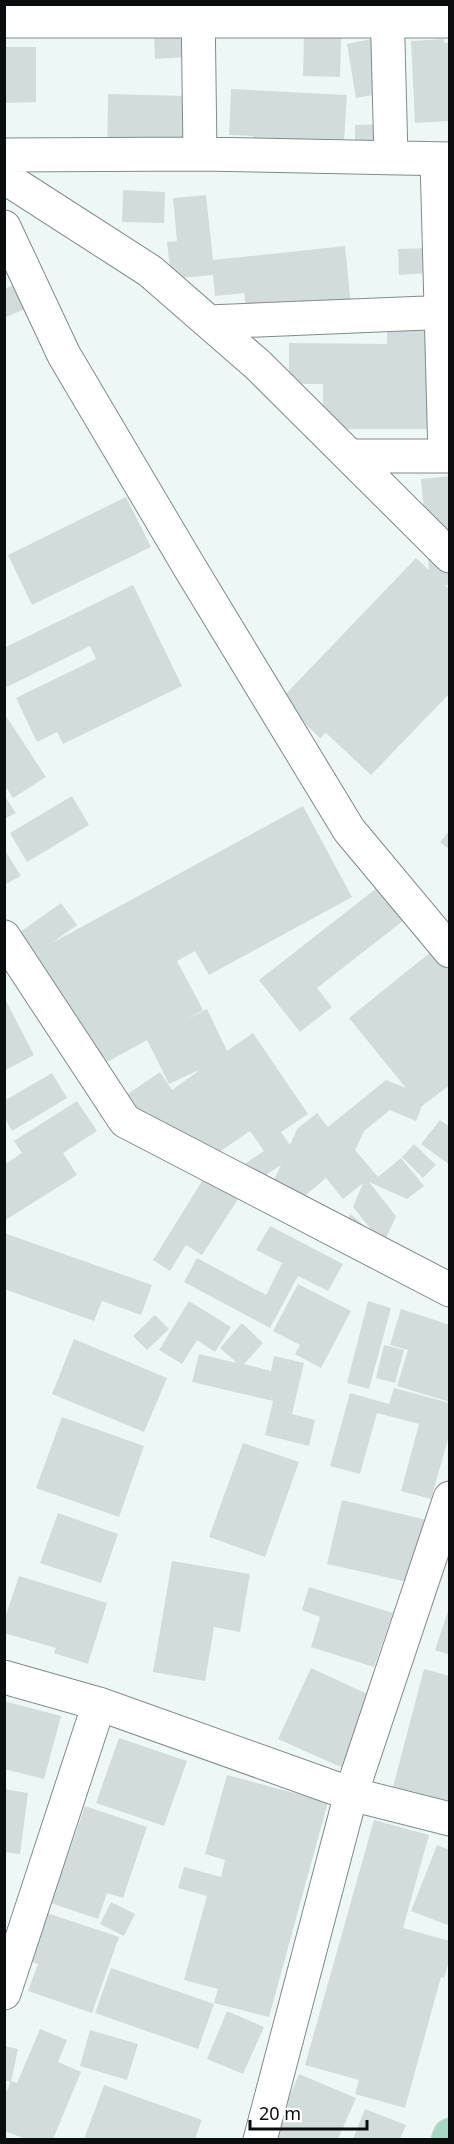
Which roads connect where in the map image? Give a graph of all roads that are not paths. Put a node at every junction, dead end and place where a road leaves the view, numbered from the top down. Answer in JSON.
{"nodes":[{"id":1,"x":198,"y":13,"type":"edge"},
{"id":2,"x":387,"y":13,"type":"edge"},
{"id":3,"x":4,"y":21,"type":"edge"},
{"id":4,"x":450,"y":21,"type":"edge"},
{"id":5,"x":4,"y":154,"type":"edge"},
{"id":6,"x":200,"y":154,"type":"junction"},
{"id":7,"x":391,"y":158,"type":"junction"},
{"id":8,"x":443,"y":159,"type":"edge"},
{"id":9,"x":4,"y":177,"type":"edge"},
{"id":10,"x":4,"y":227,"type":"edge"},
{"id":11,"x":445,"y":312,"type":"edge"},
{"id":12,"x":209,"y":322,"type":"junction"},
{"id":13,"x":351,"y":456,"type":"junction"},
{"id":14,"x":447,"y":456,"type":"edge"},
{"id":15,"x":450,"y":556,"type":"edge"},
{"id":16,"x":4,"y":937,"type":"edge"},
{"id":17,"x":450,"y":951,"type":"edge"},
{"id":18,"x":450,"y":1290,"type":"edge"},
{"id":19,"x":450,"y":1498,"type":"edge"},
{"id":20,"x":4,"y":1677,"type":"edge"},
{"id":21,"x":99,"y":1704,"type":"junction"},
{"id":22,"x":351,"y":1794,"type":"junction"},
{"id":23,"x":450,"y":1819,"type":"edge"},
{"id":24,"x":4,"y":1994,"type":"edge"},
{"id":25,"x":450,"y":2135,"type":"edge"},
{"id":26,"x":260,"y":2139,"type":"edge"},
{"id":27,"x":448,"y":2139,"type":"edge"}],
"edges":[{"from":1,"to":2,"type":"street"},
{"from":1,"to":3,"type":"street"},
{"from":1,"to":6,"type":"street"},
{"from":2,"to":4,"type":"street"},
{"from":2,"to":7,"type":"street"},
{"from":5,"to":6,"type":"street"},
{"from":6,"to":7,"type":"street"},
{"from":7,"to":8,"type":"street"},
{"from":8,"to":11,"type":"street"},
{"from":9,"to":12,"type":"street"},
{"from":10,"to":17,"type":"street"},
{"from":11,"to":12,"type":"street"},
{"from":11,"to":14,"type":"street"},
{"from":12,"to":13,"type":"street"},
{"from":13,"to":14,"type":"street"},
{"from":13,"to":15,"type":"street"},
{"from":16,"to":18,"type":"street"},
{"from":19,"to":22,"type":"street"},
{"from":20,"to":21,"type":"street"},
{"from":21,"to":22,"type":"street"},
{"from":21,"to":24,"type":"street"},
{"from":22,"to":23,"type":"street"},
{"from":22,"to":26,"type":"street"},
{"from":25,"to":27,"type":"main road"}]}
